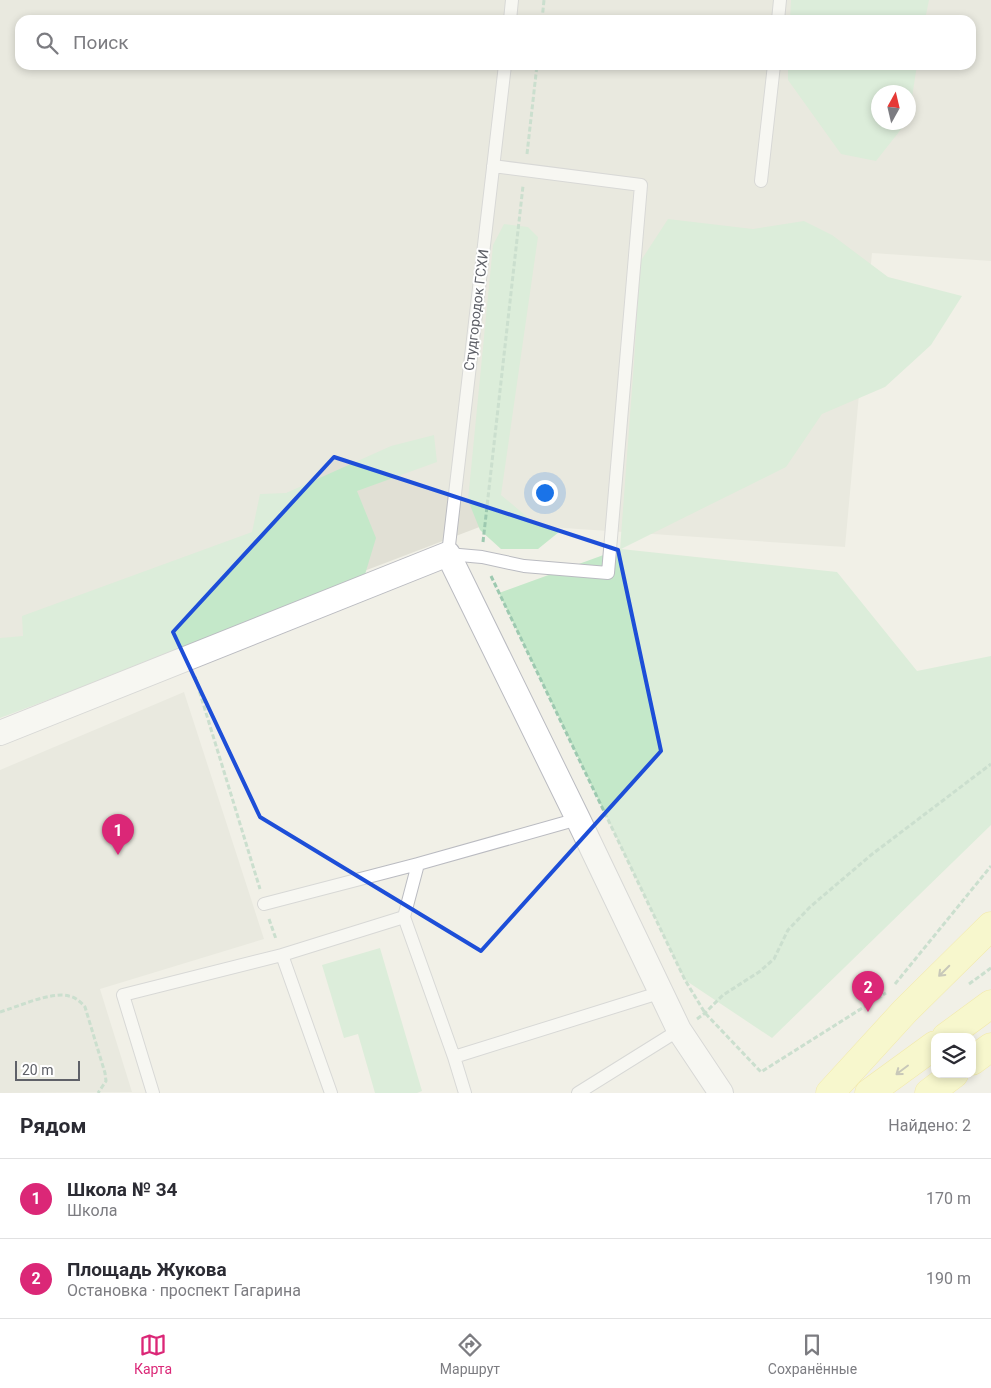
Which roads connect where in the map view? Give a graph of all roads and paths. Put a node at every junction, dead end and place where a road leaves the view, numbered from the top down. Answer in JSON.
{"nodes":[{"id":1,"x":512,"y":0,"type":"edge"},
{"id":2,"x":544,"y":0,"type":"edge"},
{"id":3,"x":780,"y":0,"type":"edge"},
{"id":4,"x":510,"y":15,"type":"edge"},
{"id":5,"x":542,"y":15,"type":"edge"},
{"id":6,"x":778,"y":15,"type":"edge"},
{"id":7,"x":503,"y":70,"type":"edge"},
{"id":8,"x":536,"y":70,"type":"edge"},
{"id":9,"x":773,"y":70,"type":"edge"},
{"id":10,"x":493,"y":166,"type":"junction"},
{"id":11,"x":525,"y":170,"type":"junction"},
{"id":12,"x":762,"y":181,"type":"dead end"},
{"id":13,"x":448,"y":554,"type":"junction"},
{"id":14,"x":482,"y":558,"type":"junction"},
{"id":15,"x":194,"y":674,"type":"dead end"},
{"id":16,"x":0,"y":733,"type":"edge"},
{"id":17,"x":991,"y":764,"type":"edge"},
{"id":18,"x":578,"y":819,"type":"junction"},
{"id":19,"x":418,"y":864,"type":"junction"},
{"id":20,"x":991,"y":866,"type":"edge"},
{"id":21,"x":264,"y":904,"type":"junction"},
{"id":22,"x":404,"y":917,"type":"junction"},
{"id":23,"x":991,"y":926,"type":"edge"},
{"id":24,"x":282,"y":955,"type":"junction"},
{"id":25,"x":991,"y":968,"type":"edge"},
{"id":26,"x":962,"y":990,"type":"dead end"},
{"id":27,"x":662,"y":992,"type":"junction"},
{"id":28,"x":897,"y":1001,"type":"junction"},
{"id":29,"x":991,"y":1004,"type":"edge"},
{"id":30,"x":0,"y":1012,"type":"edge"},
{"id":31,"x":705,"y":1013,"type":"junction"},
{"id":32,"x":679,"y":1030,"type":"junction"},
{"id":33,"x":951,"y":1033,"type":"edge"},
{"id":34,"x":991,"y":1047,"type":"edge"},
{"id":35,"x":931,"y":1048,"type":"edge"},
{"id":36,"x":454,"y":1057,"type":"junction"},
{"id":37,"x":976,"y":1058,"type":"edge"},
{"id":38,"x":949,"y":1078,"type":"edge"},
{"id":39,"x":98,"y":1093,"type":"edge"},
{"id":40,"x":153,"y":1093,"type":"edge"},
{"id":41,"x":331,"y":1093,"type":"edge"},
{"id":42,"x":465,"y":1093,"type":"edge"},
{"id":43,"x":578,"y":1093,"type":"edge"},
{"id":44,"x":721,"y":1093,"type":"edge"},
{"id":45,"x":830,"y":1093,"type":"edge"},
{"id":46,"x":868,"y":1093,"type":"edge"},
{"id":47,"x":929,"y":1093,"type":"edge"}],
"edges":[{"from":1,"to":4,"type":"lane"},
{"from":2,"to":5,"type":"path"},
{"from":3,"to":6,"type":"lane"},
{"from":7,"to":10,"type":"lane","name":"Студгородок ГСХИ"},
{"from":8,"to":11,"type":"path"},
{"from":9,"to":12,"type":"lane"},
{"from":10,"to":11,"type":"lane"},
{"from":10,"to":13,"type":"lane","name":"Студгородок ГСХИ"},
{"from":11,"to":14,"type":"path"},
{"from":11,"to":14,"type":"lane"},
{"from":13,"to":14,"type":"lane"},
{"from":13,"to":16,"type":"street"},
{"from":13,"to":18,"type":"street"},
{"from":14,"to":31,"type":"path"},
{"from":15,"to":21,"type":"path"},
{"from":17,"to":31,"type":"path"},
{"from":18,"to":19,"type":"lane"},
{"from":18,"to":27,"type":"street"},
{"from":19,"to":21,"type":"lane"},
{"from":19,"to":22,"type":"lane"},
{"from":20,"to":28,"type":"path"},
{"from":21,"to":24,"type":"path"},
{"from":22,"to":24,"type":"lane"},
{"from":22,"to":36,"type":"lane"},
{"from":23,"to":28,"type":"main road","one_way":true},
{"from":24,"to":40,"type":"lane"},
{"from":24,"to":41,"type":"lane"},
{"from":25,"to":26,"type":"path"},
{"from":27,"to":32,"type":"street"},
{"from":27,"to":36,"type":"lane"},
{"from":28,"to":31,"type":"path"},
{"from":28,"to":45,"type":"main road"},
{"from":29,"to":33,"type":"main road"},
{"from":30,"to":39,"type":"path"},
{"from":31,"to":32,"type":"path"},
{"from":32,"to":43,"type":"lane"},
{"from":32,"to":44,"type":"street"},
{"from":34,"to":37,"type":"main road"},
{"from":35,"to":46,"type":"main road","one_way":true},
{"from":36,"to":42,"type":"lane"},
{"from":38,"to":47,"type":"main road"}]}
